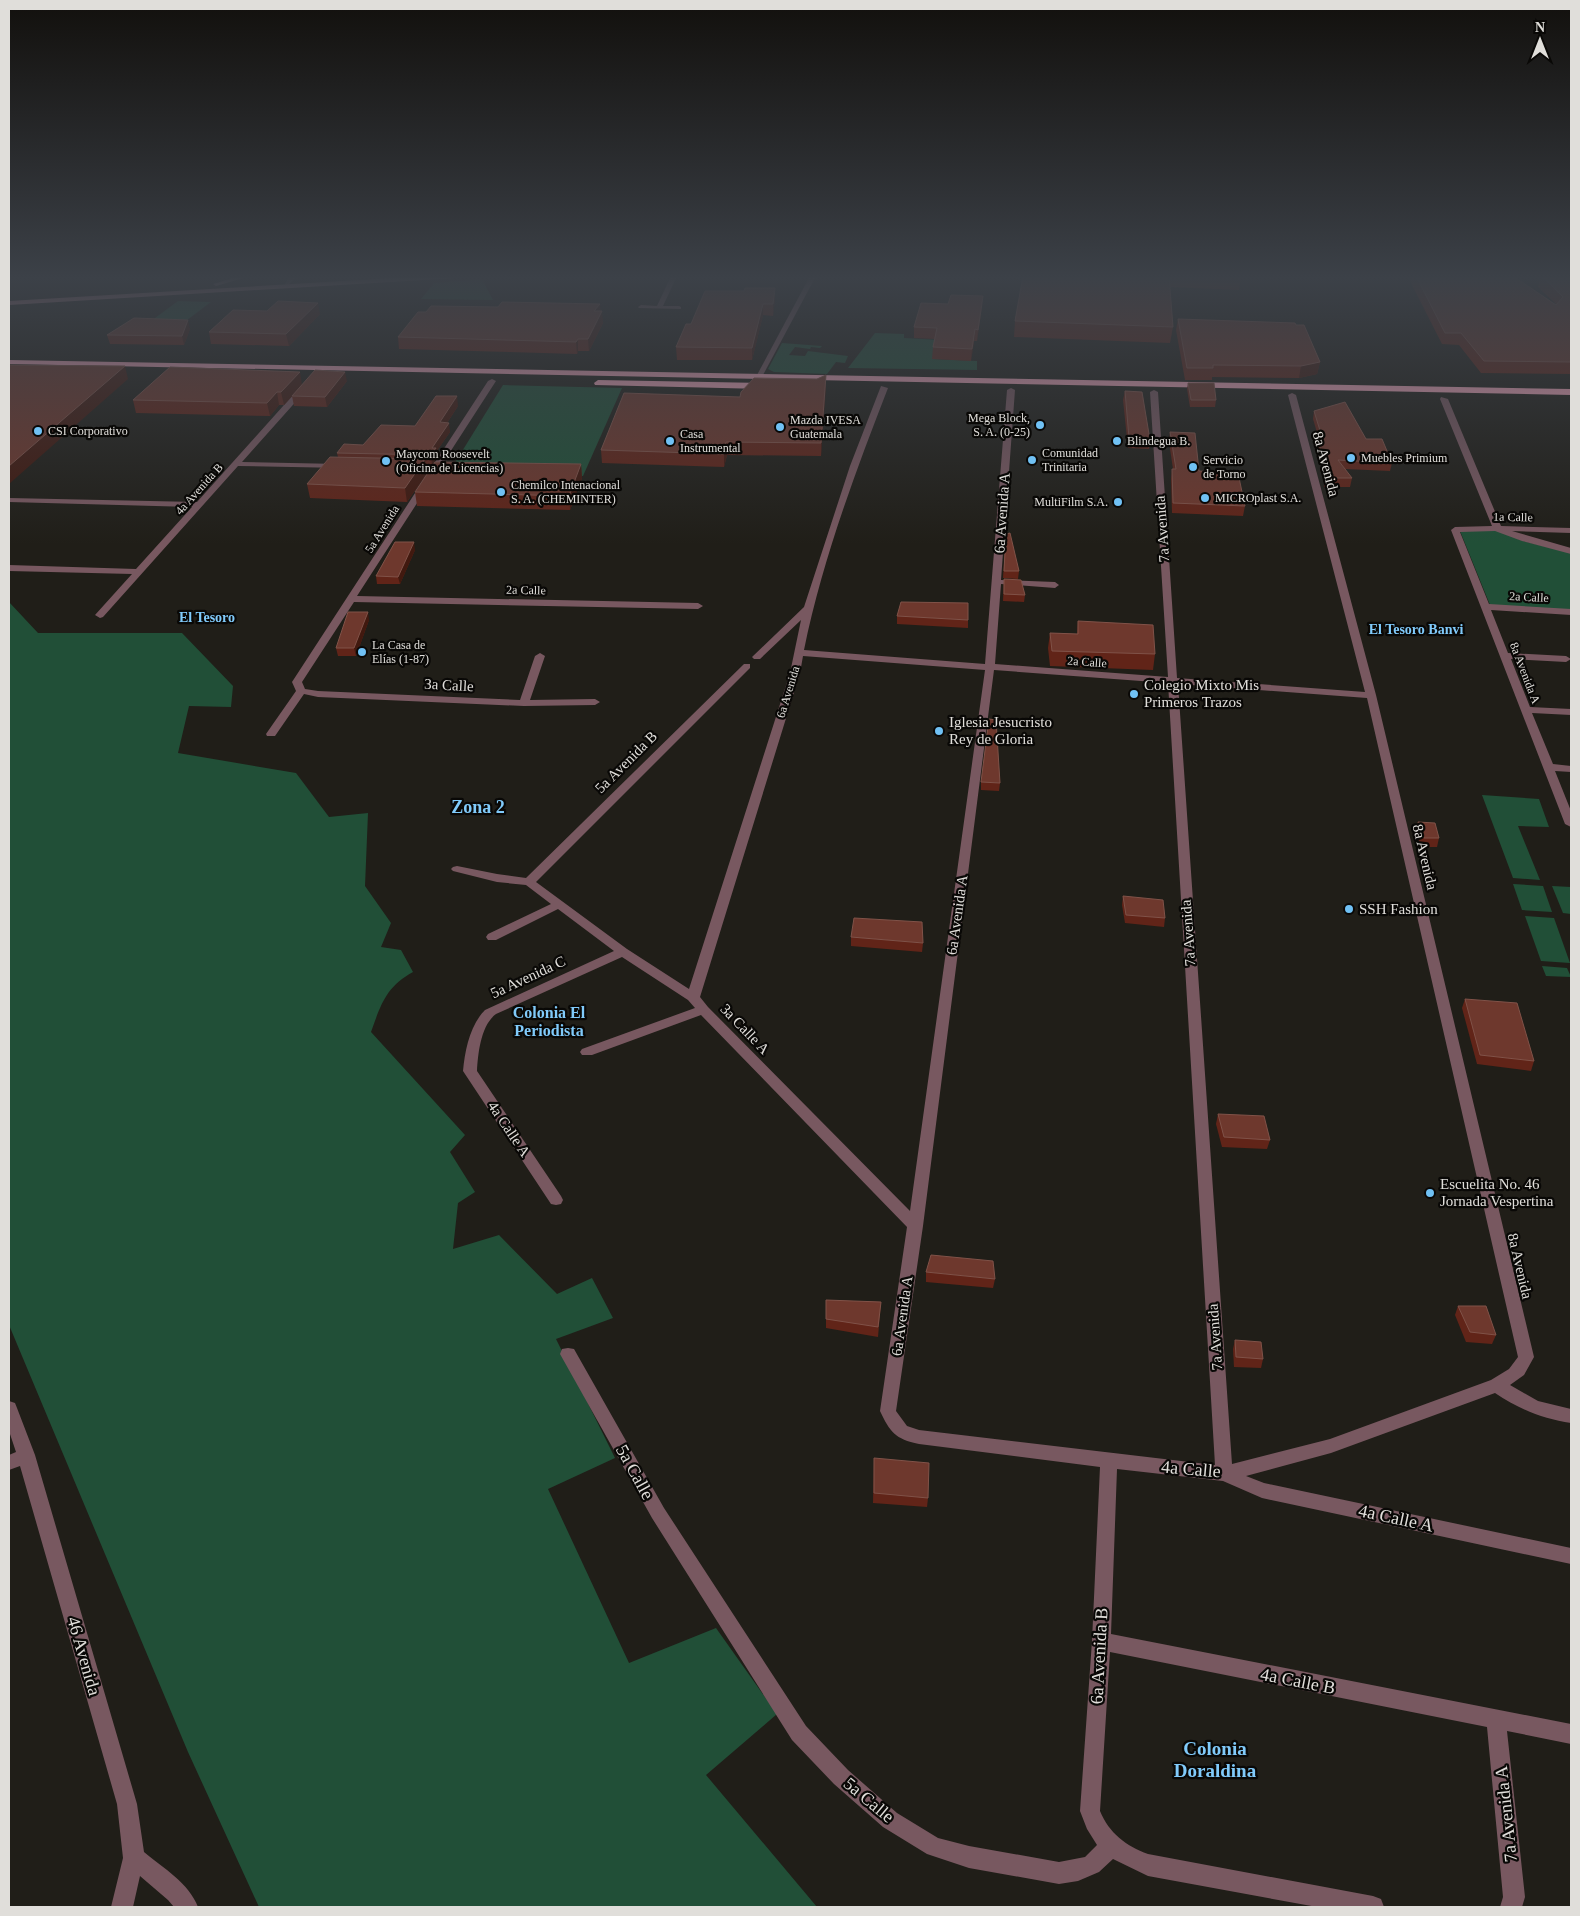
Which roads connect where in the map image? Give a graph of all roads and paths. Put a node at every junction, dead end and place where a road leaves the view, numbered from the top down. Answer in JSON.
{"nodes":[{"id":1,"x":78,"y":365,"type":"edge"},
{"id":2,"x":198,"y":365,"type":"edge"},
{"id":3,"x":765,"y":365,"type":"edge"},
{"id":4,"x":9,"y":371,"type":"edge"},
{"id":5,"x":42,"y":372,"type":"junction"},
{"id":6,"x":760,"y":375,"type":"junction"},
{"id":7,"x":343,"y":377,"type":"edge"},
{"id":8,"x":390,"y":378,"type":"dead end"},
{"id":9,"x":482,"y":381,"type":"dead end"},
{"id":10,"x":496,"y":381,"type":"joint"},
{"id":11,"x":977,"y":381,"type":"junction"},
{"id":12,"x":310,"y":382,"type":"edge"},
{"id":13,"x":593,"y":383,"type":"dead end"},
{"id":14,"x":778,"y":386,"type":"edge"},
{"id":15,"x":885,"y":388,"type":"joint"},
{"id":16,"x":1007,"y":390,"type":"joint"},
{"id":17,"x":1435,"y":390,"type":"junction"},
{"id":18,"x":1154,"y":392,"type":"junction"},
{"id":19,"x":1571,"y":394,"type":"edge"},
{"id":20,"x":1292,"y":395,"type":"junction"},
{"id":21,"x":1323,"y":396,"type":"junction"},
{"id":22,"x":1444,"y":399,"type":"junction"},
{"id":23,"x":1521,"y":400,"type":"dead end"},
{"id":24,"x":237,"y":464,"type":"junction"},
{"id":25,"x":350,"y":466,"type":"edge"},
{"id":26,"x":426,"y":469,"type":"edge"},
{"id":27,"x":435,"y":469,"type":"junction"},
{"id":28,"x":9,"y":500,"type":"edge"},
{"id":29,"x":200,"y":505,"type":"junction"},
{"id":30,"x":1498,"y":529,"type":"junction"},
{"id":31,"x":1455,"y":530,"type":"joint"},
{"id":32,"x":1571,"y":530,"type":"edge"},
{"id":33,"x":1571,"y":551,"type":"edge"},
{"id":34,"x":9,"y":568,"type":"edge"},
{"id":35,"x":140,"y":572,"type":"junction"},
{"id":36,"x":997,"y":582,"type":"junction"},
{"id":37,"x":1055,"y":585,"type":"dead end"},
{"id":38,"x":353,"y":599,"type":"junction"},
{"id":39,"x":698,"y":606,"type":"dead end"},
{"id":40,"x":1486,"y":607,"type":"junction"},
{"id":41,"x":808,"y":608,"type":"junction"},
{"id":42,"x":1571,"y":612,"type":"edge"},
{"id":43,"x":100,"y":615,"type":"dead end"},
{"id":44,"x":800,"y":653,"type":"junction"},
{"id":45,"x":540,"y":656,"type":"dead end"},
{"id":46,"x":1505,"y":656,"type":"junction"},
{"id":47,"x":758,"y":657,"type":"dead end"},
{"id":48,"x":1566,"y":659,"type":"dead end"},
{"id":49,"x":748,"y":666,"type":"dead end"},
{"id":50,"x":990,"y":667,"type":"junction"},
{"id":51,"x":1172,"y":681,"type":"junction"},
{"id":52,"x":301,"y":691,"type":"junction"},
{"id":53,"x":1371,"y":695,"type":"junction"},
{"id":54,"x":595,"y":702,"type":"dead end"},
{"id":55,"x":524,"y":703,"type":"junction"},
{"id":56,"x":1526,"y":710,"type":"junction"},
{"id":57,"x":1571,"y":712,"type":"edge"},
{"id":58,"x":272,"y":734,"type":"dead end"},
{"id":59,"x":1548,"y":767,"type":"junction"},
{"id":60,"x":1571,"y":769,"type":"edge"},
{"id":61,"x":1571,"y":824,"type":"edge"},
{"id":62,"x":457,"y":869,"type":"dead end"},
{"id":63,"x":529,"y":882,"type":"junction"},
{"id":64,"x":560,"y":904,"type":"junction"},
{"id":65,"x":492,"y":938,"type":"dead end"},
{"id":66,"x":623,"y":952,"type":"junction"},
{"id":67,"x":692,"y":997,"type":"junction"},
{"id":68,"x":703,"y":1010,"type":"junction"},
{"id":69,"x":587,"y":1052,"type":"dead end"},
{"id":70,"x":471,"y":1056,"type":"joint"},
{"id":71,"x":556,"y":1200,"type":"dead end"},
{"id":72,"x":915,"y":1226,"type":"junction"},
{"id":73,"x":568,"y":1354,"type":"dead end"},
{"id":74,"x":1526,"y":1357,"type":"joint"},
{"id":75,"x":1497,"y":1386,"type":"junction"},
{"id":76,"x":9,"y":1408,"type":"edge"},
{"id":77,"x":1571,"y":1416,"type":"edge"},
{"id":78,"x":903,"y":1434,"type":"joint"},
{"id":79,"x":17,"y":1459,"type":"edge"},
{"id":80,"x":1109,"y":1460,"type":"junction"},
{"id":81,"x":1224,"y":1474,"type":"junction"},
{"id":82,"x":1571,"y":1556,"type":"edge"},
{"id":83,"x":1101,"y":1641,"type":"junction"},
{"id":84,"x":1496,"y":1720,"type":"junction"},
{"id":85,"x":1571,"y":1734,"type":"edge"},
{"id":86,"x":1111,"y":1846,"type":"junction"},
{"id":87,"x":134,"y":1858,"type":"junction"},
{"id":88,"x":1309,"y":1901,"type":"edge"},
{"id":89,"x":122,"y":1907,"type":"edge"},
{"id":90,"x":188,"y":1907,"type":"edge"},
{"id":91,"x":1373,"y":1907,"type":"edge"},
{"id":92,"x":1511,"y":1907,"type":"edge"}],
"edges":[{"from":1,"to":5,"type":"highway"},
{"from":2,"to":6,"type":"highway"},
{"from":3,"to":6,"type":"street"},
{"from":4,"to":5,"type":"highway"},
{"from":5,"to":7,"type":"highway"},
{"from":6,"to":8,"type":"highway"},
{"from":6,"to":11,"type":"highway"},
{"from":9,"to":10,"type":"highway"},
{"from":10,"to":27,"type":"street","name":"5a Avenida"},
{"from":11,"to":15,"type":"highway"},
{"from":11,"to":17,"type":"highway"},
{"from":12,"to":24,"type":"street","name":"4a Avenida B"},
{"from":13,"to":14,"type":"highway"},
{"from":15,"to":41,"type":"street","name":"6a Avenida"},
{"from":16,"to":18,"type":"highway"},
{"from":16,"to":36,"type":"street","name":"6a Avenida A"},
{"from":17,"to":19,"type":"highway"},
{"from":17,"to":21,"type":"highway"},
{"from":18,"to":20,"type":"highway"},
{"from":18,"to":51,"type":"street","name":"7a Avenida"},
{"from":19,"to":22,"type":"highway"},
{"from":20,"to":21,"type":"highway"},
{"from":20,"to":53,"type":"street","name":"8a Avenida"},
{"from":21,"to":22,"type":"highway"},
{"from":22,"to":23,"type":"highway"},
{"from":22,"to":30,"type":"street"},
{"from":24,"to":25,"type":"street"},
{"from":24,"to":29,"type":"street","name":"4a Avenida B"},
{"from":26,"to":27,"type":"street"},
{"from":27,"to":38,"type":"street","name":"5a Avenida"},
{"from":28,"to":29,"type":"street"},
{"from":29,"to":35,"type":"street","name":"4a Avenida B"},
{"from":30,"to":31,"type":"street","name":"1a Calle"},
{"from":30,"to":32,"type":"street","name":"1a Calle"},
{"from":30,"to":33,"type":"street"},
{"from":31,"to":40,"type":"street","name":"8a Avenida A"},
{"from":34,"to":35,"type":"street"},
{"from":35,"to":43,"type":"street","name":"4a Avenida B"},
{"from":36,"to":37,"type":"street"},
{"from":36,"to":50,"type":"street","name":"6a Avenida A"},
{"from":38,"to":39,"type":"street","name":"2a Calle"},
{"from":38,"to":52,"type":"street","name":"5a Avenida"},
{"from":40,"to":42,"type":"street","name":"2a Calle"},
{"from":40,"to":46,"type":"street","name":"8a Avenida A"},
{"from":41,"to":44,"type":"street","name":"6a Avenida"},
{"from":41,"to":47,"type":"street"},
{"from":44,"to":50,"type":"street","name":"2a Calle"},
{"from":44,"to":67,"type":"street","name":"6a Avenida"},
{"from":45,"to":55,"type":"street"},
{"from":46,"to":48,"type":"street"},
{"from":46,"to":56,"type":"street","name":"8a Avenida A"},
{"from":49,"to":63,"type":"street","name":"5a Avenida B"},
{"from":50,"to":51,"type":"street","name":"2a Calle"},
{"from":50,"to":72,"type":"street","name":"6a Avenida A"},
{"from":51,"to":53,"type":"street","name":"2a Calle"},
{"from":51,"to":81,"type":"street","name":"7a Avenida"},
{"from":52,"to":55,"type":"street","name":"3a Calle"},
{"from":52,"to":58,"type":"street"},
{"from":53,"to":74,"type":"street","name":"8a Avenida"},
{"from":54,"to":55,"type":"street","name":"3a Calle"},
{"from":56,"to":57,"type":"street"},
{"from":56,"to":59,"type":"street","name":"8a Avenida A"},
{"from":59,"to":60,"type":"street"},
{"from":59,"to":61,"type":"street","name":"8a Avenida A"},
{"from":62,"to":63,"type":"street"},
{"from":63,"to":64,"type":"street","name":"3a Calle A"},
{"from":64,"to":65,"type":"street"},
{"from":64,"to":66,"type":"street","name":"3a Calle A"},
{"from":66,"to":67,"type":"street","name":"3a Calle A"},
{"from":66,"to":70,"type":"street","name":"5a Avenida C"},
{"from":67,"to":68,"type":"street","name":"3a Calle A"},
{"from":68,"to":69,"type":"street"},
{"from":68,"to":72,"type":"street","name":"3a Calle A"},
{"from":70,"to":71,"type":"street","name":"4a Calle A"},
{"from":72,"to":78,"type":"street","name":"6a Avenida A"},
{"from":73,"to":86,"type":"street","name":"5a Calle"},
{"from":74,"to":75,"type":"street","name":"4a Calle"},
{"from":75,"to":77,"type":"street"},
{"from":75,"to":81,"type":"street","name":"4a Calle"},
{"from":76,"to":79,"type":"street","name":"46 Avenida"},
{"from":78,"to":80,"type":"street","name":"4a Calle"},
{"from":79,"to":87,"type":"street","name":"46 Avenida"},
{"from":80,"to":81,"type":"street","name":"4a Calle"},
{"from":80,"to":83,"type":"street","name":"6a Avenida B"},
{"from":81,"to":82,"type":"street","name":"4a Calle A"},
{"from":83,"to":84,"type":"street","name":"4a Calle B"},
{"from":83,"to":86,"type":"street","name":"6a Avenida B"},
{"from":84,"to":85,"type":"street","name":"4a Calle B"},
{"from":84,"to":92,"type":"street","name":"7a Avenida A"},
{"from":86,"to":88,"type":"street"},
{"from":87,"to":89,"type":"street","name":"46 Avenida"},
{"from":87,"to":90,"type":"street"},
{"from":88,"to":91,"type":"street"}]}
